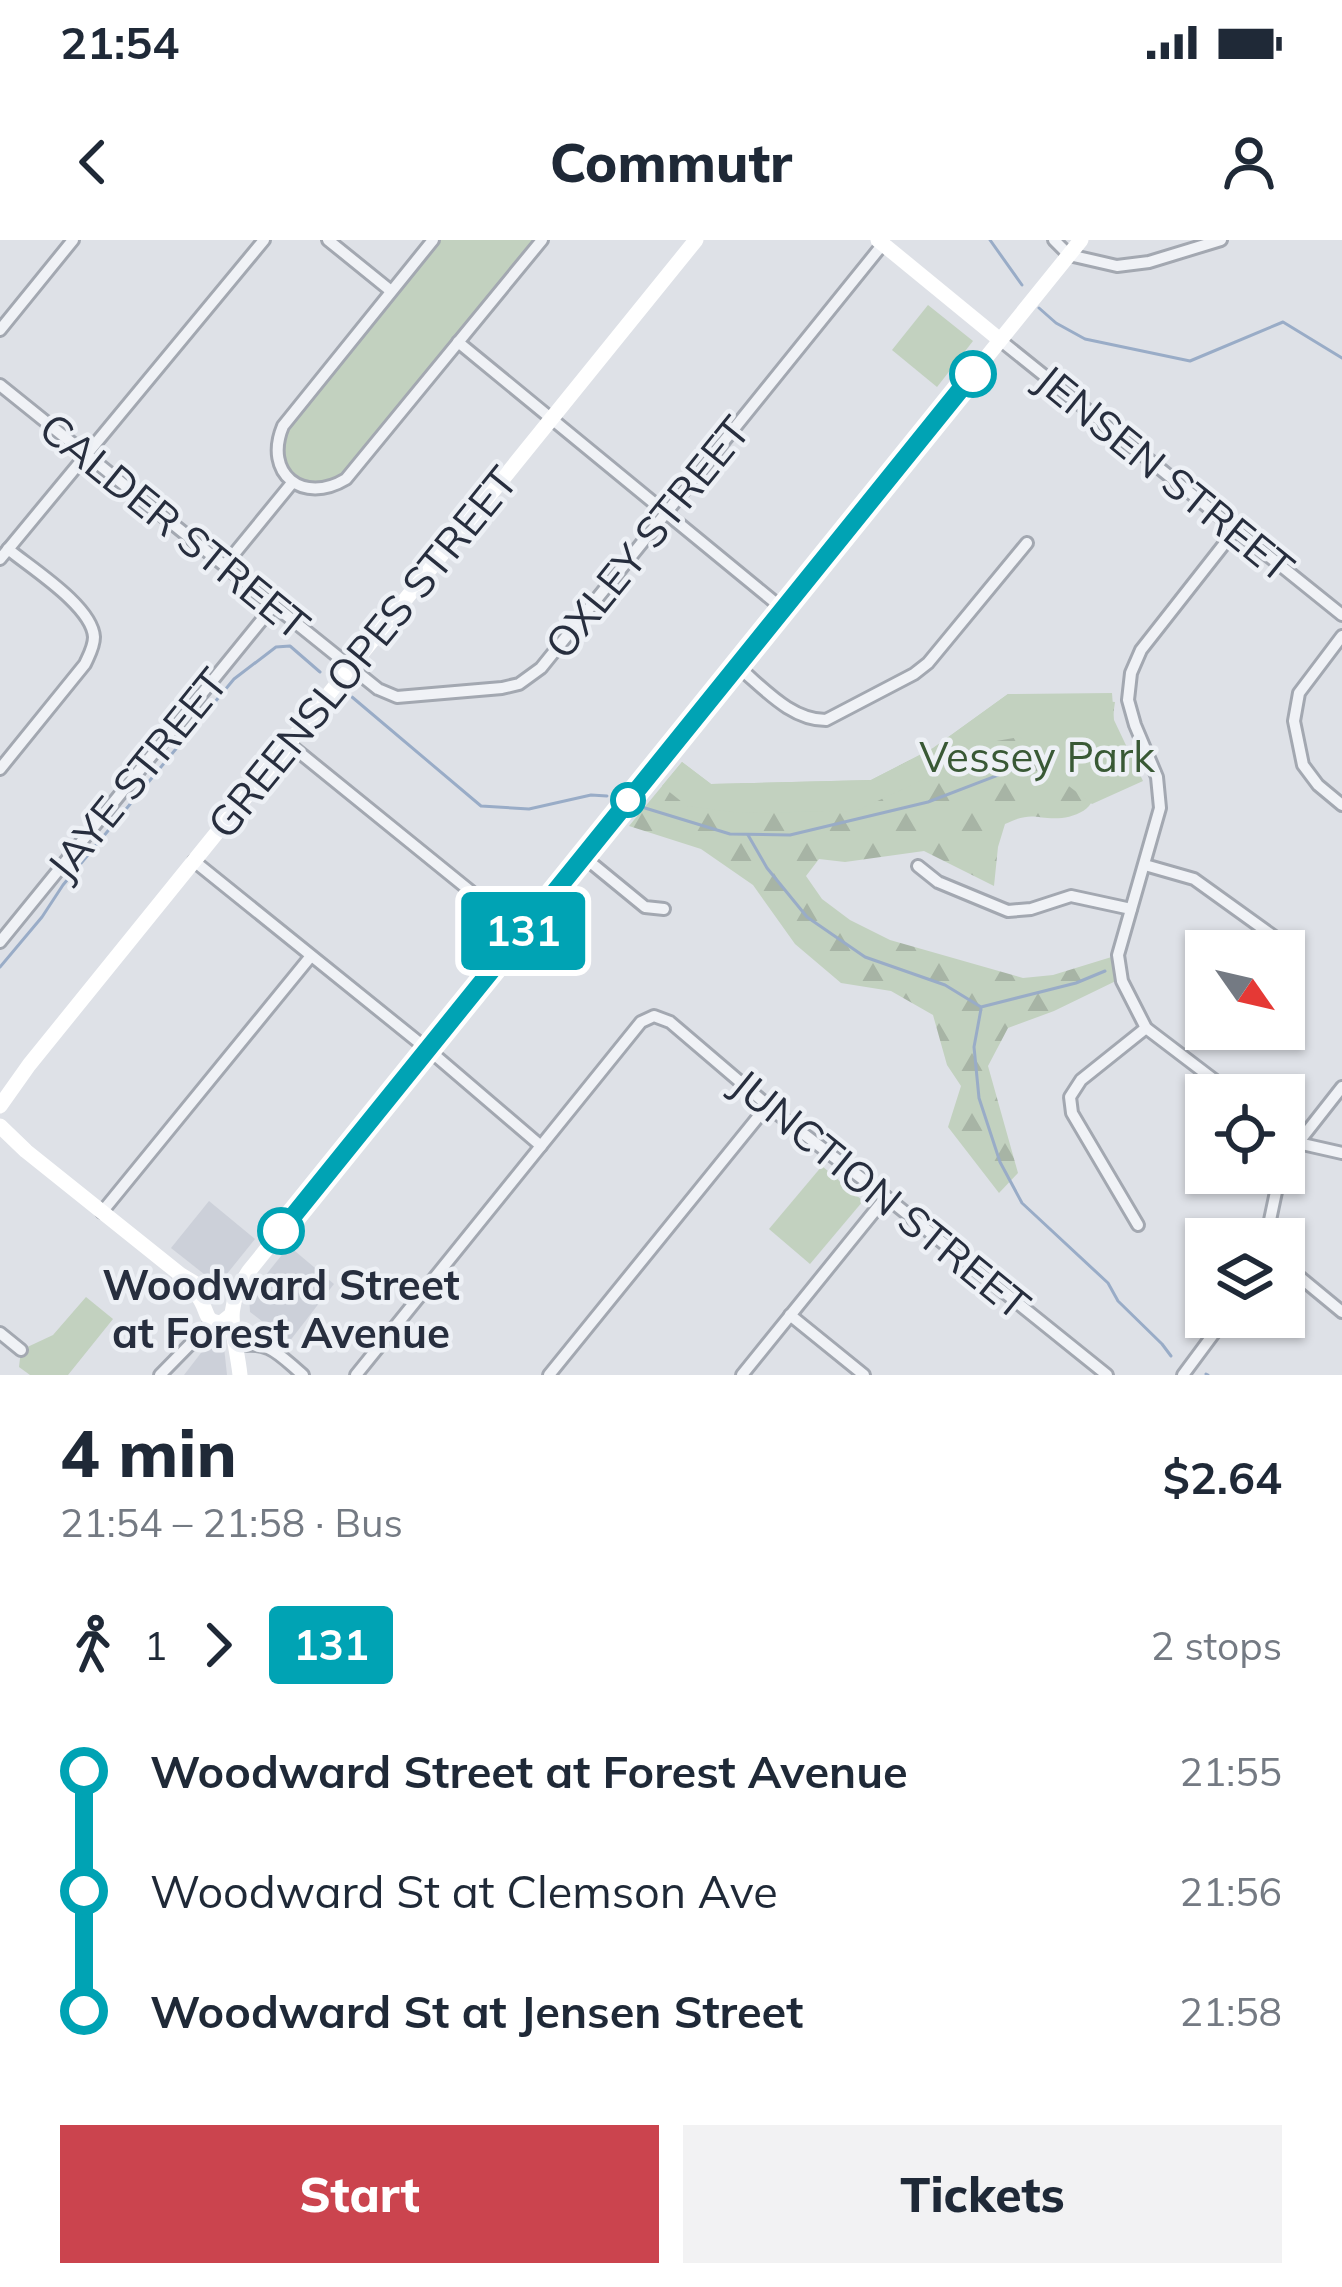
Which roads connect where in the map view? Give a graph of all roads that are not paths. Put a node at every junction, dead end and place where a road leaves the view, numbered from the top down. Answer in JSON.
{"nodes":[{"id":1,"x":73,"y":240,"type":"edge"},
{"id":2,"x":264,"y":240,"type":"edge"},
{"id":3,"x":328,"y":240,"type":"edge"},
{"id":4,"x":433,"y":240,"type":"edge"},
{"id":5,"x":542,"y":240,"type":"edge"},
{"id":6,"x":695,"y":240,"type":"edge"},
{"id":7,"x":1054,"y":240,"type":"edge"},
{"id":8,"x":1081,"y":240,"type":"edge"},
{"id":9,"x":1221,"y":240,"type":"edge"},
{"id":10,"x":880,"y":242,"type":"edge"},
{"id":11,"x":1069,"y":255,"type":"junction"},
{"id":12,"x":392,"y":291,"type":"junction"},
{"id":13,"x":0,"y":330,"type":"edge"},
{"id":14,"x":1000,"y":340,"type":"junction"},
{"id":15,"x":458,"y":342,"type":"junction"},
{"id":16,"x":0,"y":385,"type":"edge"},
{"id":17,"x":551,"y":418,"type":"junction"},
{"id":18,"x":86,"y":454,"type":"junction"},
{"id":19,"x":292,"y":483,"type":"junction"},
{"id":20,"x":666,"y":514,"type":"junction"},
{"id":21,"x":1236,"y":530,"type":"junction"},
{"id":22,"x":1027,"y":542,"type":"dead end"},
{"id":23,"x":4,"y":554,"type":"edge"},
{"id":24,"x":225,"y":565,"type":"junction"},
{"id":25,"x":274,"y":605,"type":"junction"},
{"id":26,"x":783,"y":609,"type":"junction"},
{"id":27,"x":1342,"y":615,"type":"edge"},
{"id":28,"x":1342,"y":636,"type":"edge"},
{"id":29,"x":736,"y":666,"type":"junction"},
{"id":30,"x":350,"y":667,"type":"junction"},
{"id":31,"x":289,"y":744,"type":"junction"},
{"id":32,"x":0,"y":769,"type":"edge"},
{"id":33,"x":1342,"y":805,"type":"edge"},
{"id":34,"x":584,"y":857,"type":"junction"},
{"id":35,"x":194,"y":861,"type":"junction"},
{"id":36,"x":1145,"y":865,"type":"junction"},
{"id":37,"x":918,"y":866,"type":"dead end"},
{"id":38,"x":664,"y":909,"type":"dead end"},
{"id":39,"x":1131,"y":909,"type":"junction"},
{"id":40,"x":1265,"y":930,"type":"edge"},
{"id":41,"x":522,"y":933,"type":"junction"},
{"id":42,"x":0,"y":942,"type":"edge"},
{"id":43,"x":311,"y":956,"type":"junction"},
{"id":44,"x":1146,"y":1028,"type":"junction"},
{"id":45,"x":428,"y":1050,"type":"junction"},
{"id":46,"x":29,"y":1065,"type":"junction"},
{"id":47,"x":1206,"y":1074,"type":"edge"},
{"id":48,"x":1342,"y":1087,"type":"edge"},
{"id":49,"x":0,"y":1093,"type":"edge"},
{"id":50,"x":0,"y":1106,"type":"edge"},
{"id":51,"x":767,"y":1106,"type":"junction"},
{"id":52,"x":0,"y":1126,"type":"edge"},
{"id":53,"x":1305,"y":1134,"type":"edge"},
{"id":54,"x":0,"y":1136,"type":"edge"},
{"id":55,"x":1305,"y":1145,"type":"edge"},
{"id":56,"x":541,"y":1146,"type":"junction"},
{"id":57,"x":26,"y":1151,"type":"junction"},
{"id":58,"x":1342,"y":1153,"type":"edge"},
{"id":59,"x":886,"y":1197,"type":"junction"},
{"id":60,"x":102,"y":1212,"type":"junction"},
{"id":61,"x":1138,"y":1225,"type":"dead end"},
{"id":62,"x":1305,"y":1281,"type":"edge"},
{"id":63,"x":219,"y":1309,"type":"junction"},
{"id":64,"x":1342,"y":1312,"type":"edge"},
{"id":65,"x":790,"y":1316,"type":"junction"},
{"id":66,"x":0,"y":1333,"type":"edge"},
{"id":67,"x":1211,"y":1338,"type":"edge"},
{"id":68,"x":237,"y":1346,"type":"junction"},
{"id":69,"x":21,"y":1350,"type":"dead end"},
{"id":70,"x":160,"y":1375,"type":"edge"},
{"id":71,"x":240,"y":1375,"type":"edge"},
{"id":72,"x":303,"y":1375,"type":"edge"},
{"id":73,"x":356,"y":1375,"type":"edge"},
{"id":74,"x":549,"y":1375,"type":"edge"},
{"id":75,"x":742,"y":1375,"type":"edge"},
{"id":76,"x":864,"y":1375,"type":"edge"},
{"id":77,"x":1107,"y":1375,"type":"edge"},
{"id":78,"x":1184,"y":1375,"type":"edge"}],
"edges":[{"from":1,"to":13,"type":"street"},
{"from":2,"to":18,"type":"street"},
{"from":3,"to":12,"type":"street"},
{"from":4,"to":12,"type":"street"},
{"from":5,"to":15,"type":"street"},
{"from":6,"to":17,"type":"street","name":"GREENSLOPES STREET"},
{"from":7,"to":11,"type":"street"},
{"from":8,"to":11,"type":"street"},
{"from":9,"to":11,"type":"street"},
{"from":10,"to":14,"type":"street","name":"JENSEN STREET"},
{"from":10,"to":20,"type":"street","name":"OXLEY STREET"},
{"from":11,"to":14,"type":"street"},
{"from":12,"to":19,"type":"street"},
{"from":14,"to":21,"type":"street","name":"JENSEN STREET"},
{"from":14,"to":26,"type":"street"},
{"from":15,"to":17,"type":"street"},
{"from":15,"to":19,"type":"street"},
{"from":16,"to":18,"type":"street","name":"CALDER STREET"},
{"from":17,"to":20,"type":"street"},
{"from":17,"to":30,"type":"street","name":"GREENSLOPES STREET"},
{"from":18,"to":23,"type":"street"},
{"from":18,"to":24,"type":"street","name":"CALDER STREET"},
{"from":19,"to":24,"type":"street"},
{"from":20,"to":26,"type":"street"},
{"from":20,"to":30,"type":"street","name":"OXLEY STREET"},
{"from":21,"to":27,"type":"street","name":"JENSEN STREET"},
{"from":21,"to":36,"type":"street"},
{"from":22,"to":29,"type":"street"},
{"from":23,"to":32,"type":"street"},
{"from":24,"to":25,"type":"street","name":"CALDER STREET"},
{"from":25,"to":30,"type":"street","name":"CALDER STREET"},
{"from":25,"to":42,"type":"street","name":"JAYE STREET"},
{"from":26,"to":29,"type":"street"},
{"from":28,"to":33,"type":"street"},
{"from":29,"to":34,"type":"street"},
{"from":30,"to":31,"type":"street","name":"GREENSLOPES STREET"},
{"from":31,"to":35,"type":"street","name":"GREENSLOPES STREET"},
{"from":31,"to":41,"type":"street"},
{"from":34,"to":38,"type":"street"},
{"from":34,"to":41,"type":"street"},
{"from":35,"to":43,"type":"street"},
{"from":35,"to":46,"type":"street","name":"GREENSLOPES STREET"},
{"from":36,"to":39,"type":"street"},
{"from":36,"to":40,"type":"street"},
{"from":37,"to":39,"type":"street"},
{"from":39,"to":44,"type":"street"},
{"from":41,"to":45,"type":"street"},
{"from":43,"to":45,"type":"street"},
{"from":43,"to":60,"type":"street"},
{"from":44,"to":47,"type":"street"},
{"from":44,"to":61,"type":"street"},
{"from":45,"to":56,"type":"street"},
{"from":45,"to":63,"type":"street"},
{"from":46,"to":49,"type":"street","name":"GREENSLOPES STREET"},
{"from":46,"to":50,"type":"street","name":"GREENSLOPES STREET"},
{"from":48,"to":53,"type":"street"},
{"from":51,"to":56,"type":"street","name":"JUNCTION STREET"},
{"from":51,"to":59,"type":"street","name":"JUNCTION STREET"},
{"from":51,"to":74,"type":"street"},
{"from":52,"to":57,"type":"street"},
{"from":54,"to":57,"type":"street"},
{"from":55,"to":58,"type":"street"},
{"from":56,"to":73,"type":"street"},
{"from":57,"to":60,"type":"street"},
{"from":59,"to":65,"type":"street"},
{"from":59,"to":77,"type":"street","name":"JUNCTION STREET"},
{"from":60,"to":63,"type":"street"},
{"from":62,"to":64,"type":"street"},
{"from":63,"to":68,"type":"street"},
{"from":63,"to":70,"type":"street"},
{"from":65,"to":75,"type":"street"},
{"from":65,"to":76,"type":"street"},
{"from":66,"to":69,"type":"street"},
{"from":67,"to":78,"type":"street"},
{"from":68,"to":71,"type":"street"},
{"from":68,"to":72,"type":"street"}]}
